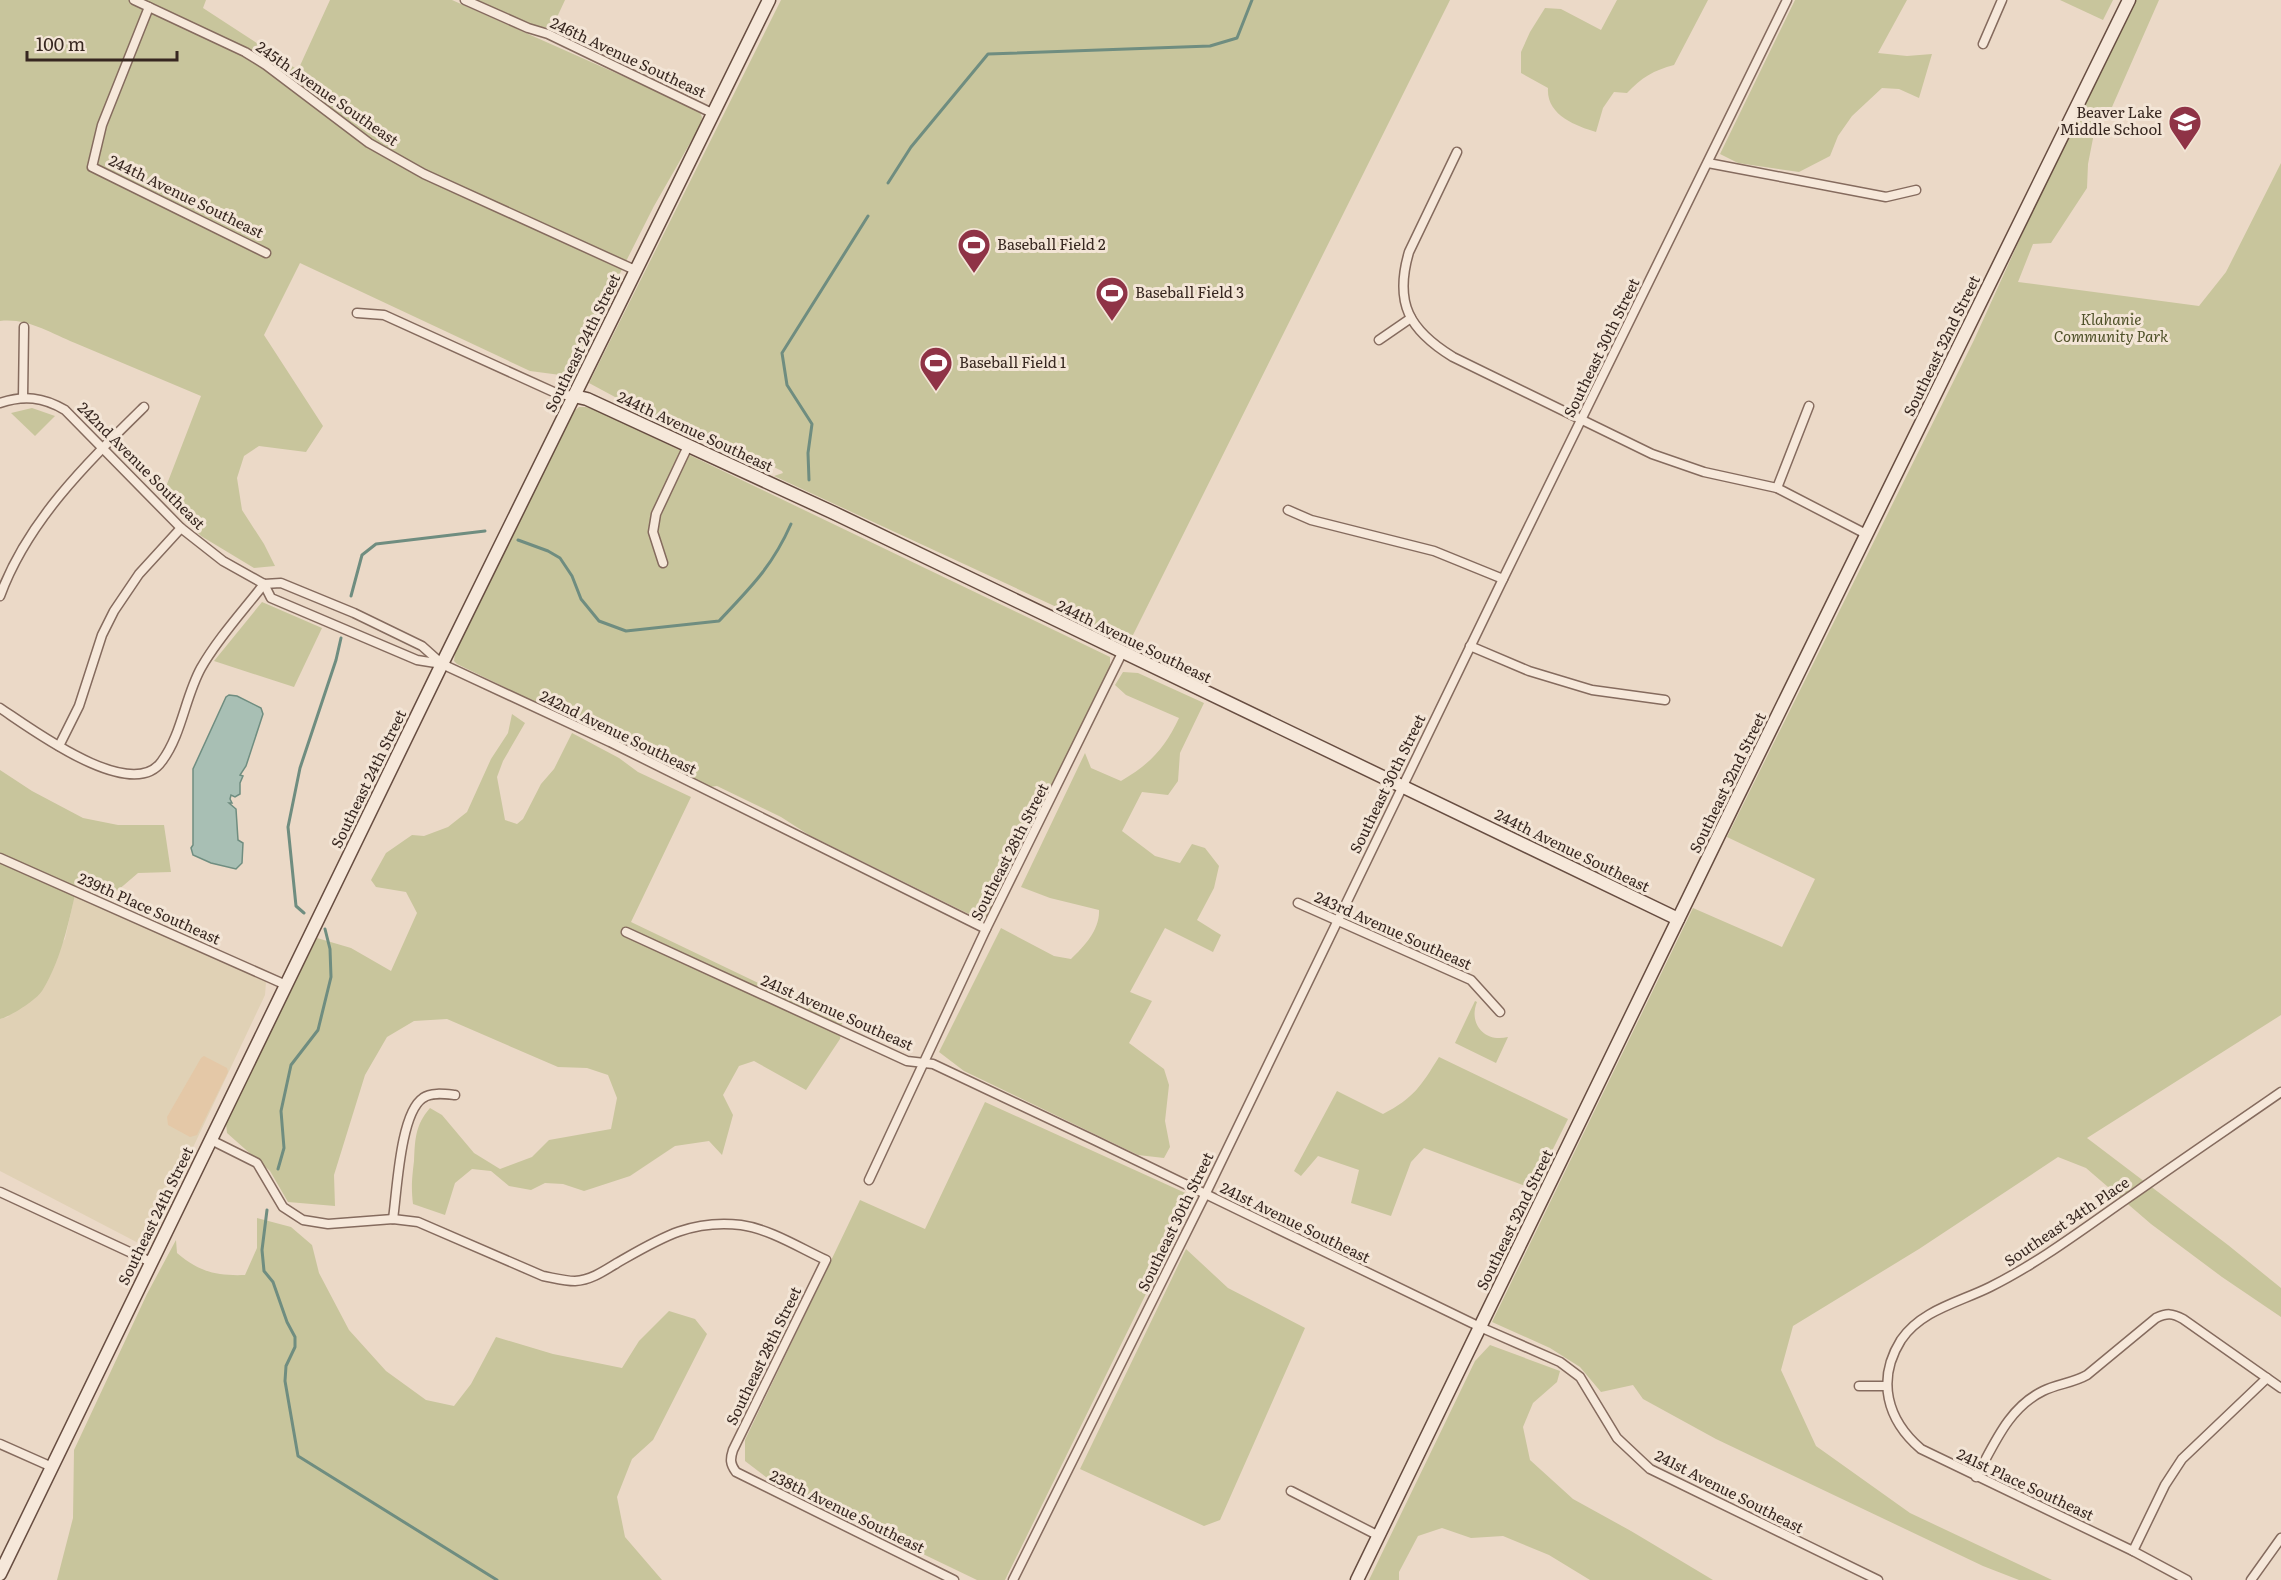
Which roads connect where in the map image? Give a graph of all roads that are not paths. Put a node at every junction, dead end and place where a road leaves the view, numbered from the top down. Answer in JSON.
{"nodes":[{"id":1,"x":134,"y":0,"type":"edge"},
{"id":2,"x":465,"y":0,"type":"edge"},
{"id":3,"x":769,"y":0,"type":"edge"},
{"id":4,"x":1787,"y":0,"type":"edge"},
{"id":5,"x":2002,"y":0,"type":"edge"},
{"id":6,"x":2129,"y":0,"type":"edge"},
{"id":7,"x":149,"y":7,"type":"junction"},
{"id":8,"x":1983,"y":44,"type":"dead end"},
{"id":9,"x":712,"y":113,"type":"junction"},
{"id":10,"x":1457,"y":152,"type":"dead end"},
{"id":11,"x":1708,"y":163,"type":"junction"},
{"id":12,"x":1916,"y":190,"type":"dead end"},
{"id":13,"x":266,"y":253,"type":"dead end"},
{"id":14,"x":635,"y":270,"type":"junction"},
{"id":15,"x":357,"y":313,"type":"dead end"},
{"id":16,"x":1411,"y":318,"type":"junction"},
{"id":17,"x":24,"y":327,"type":"dead end"},
{"id":18,"x":1379,"y":340,"type":"dead end"},
{"id":19,"x":574,"y":396,"type":"junction"},
{"id":20,"x":23,"y":398,"type":"junction"},
{"id":21,"x":0,"y":403,"type":"edge"},
{"id":22,"x":1809,"y":406,"type":"dead end"},
{"id":23,"x":144,"y":407,"type":"dead end"},
{"id":24,"x":1581,"y":419,"type":"junction"},
{"id":25,"x":688,"y":446,"type":"junction"},
{"id":26,"x":102,"y":449,"type":"junction"},
{"id":27,"x":1777,"y":488,"type":"junction"},
{"id":28,"x":1288,"y":510,"type":"dead end"},
{"id":29,"x":181,"y":528,"type":"junction"},
{"id":30,"x":1866,"y":534,"type":"junction"},
{"id":31,"x":663,"y":563,"type":"dead end"},
{"id":32,"x":1503,"y":579,"type":"junction"},
{"id":33,"x":264,"y":584,"type":"junction"},
{"id":34,"x":0,"y":596,"type":"edge"},
{"id":35,"x":1470,"y":646,"type":"junction"},
{"id":36,"x":1122,"y":653,"type":"junction"},
{"id":37,"x":441,"y":664,"type":"junction"},
{"id":38,"x":1665,"y":700,"type":"dead end"},
{"id":39,"x":0,"y":708,"type":"edge"},
{"id":40,"x":59,"y":746,"type":"junction"},
{"id":41,"x":1403,"y":786,"type":"junction"},
{"id":42,"x":0,"y":858,"type":"edge"},
{"id":43,"x":1298,"y":903,"type":"dead end"},
{"id":44,"x":1678,"y":919,"type":"junction"},
{"id":45,"x":1337,"y":921,"type":"junction"},
{"id":46,"x":986,"y":929,"type":"junction"},
{"id":47,"x":626,"y":932,"type":"dead end"},
{"id":48,"x":286,"y":985,"type":"junction"},
{"id":49,"x":1500,"y":1012,"type":"dead end"},
{"id":50,"x":923,"y":1064,"type":"junction"},
{"id":51,"x":2281,"y":1092,"type":"edge"},
{"id":52,"x":455,"y":1095,"type":"dead end"},
{"id":53,"x":211,"y":1140,"type":"junction"},
{"id":54,"x":869,"y":1180,"type":"dead end"},
{"id":55,"x":0,"y":1192,"type":"edge"},
{"id":56,"x":1205,"y":1194,"type":"junction"},
{"id":57,"x":393,"y":1219,"type":"junction"},
{"id":58,"x":151,"y":1262,"type":"junction"},
{"id":59,"x":1480,"y":1327,"type":"junction"},
{"id":60,"x":2267,"y":1378,"type":"junction"},
{"id":61,"x":1887,"y":1384,"type":"junction"},
{"id":62,"x":1859,"y":1386,"type":"dead end"},
{"id":63,"x":2281,"y":1388,"type":"edge"},
{"id":64,"x":0,"y":1444,"type":"edge"},
{"id":65,"x":731,"y":1466,"type":"joint"},
{"id":66,"x":52,"y":1467,"type":"junction"},
{"id":67,"x":1976,"y":1477,"type":"junction"},
{"id":68,"x":1291,"y":1491,"type":"dead end"},
{"id":69,"x":1378,"y":1536,"type":"junction"},
{"id":70,"x":2281,"y":1538,"type":"edge"},
{"id":71,"x":2133,"y":1551,"type":"junction"},
{"id":72,"x":0,"y":1574,"type":"edge"},
{"id":73,"x":954,"y":1580,"type":"edge"},
{"id":74,"x":1013,"y":1580,"type":"edge"},
{"id":75,"x":1357,"y":1580,"type":"edge"},
{"id":76,"x":1878,"y":1580,"type":"edge"},
{"id":77,"x":2187,"y":1580,"type":"edge"},
{"id":78,"x":2251,"y":1580,"type":"edge"}],
"edges":[{"from":1,"to":7,"type":"street","name":"245th Avenue Southeast"},
{"from":2,"to":9,"type":"street","name":"246th Avenue Southeast"},
{"from":3,"to":9,"type":"street","name":"Southeast 24th Street"},
{"from":4,"to":11,"type":"street","name":"Southeast 30th Street"},
{"from":5,"to":8,"type":"street"},
{"from":6,"to":30,"type":"street","name":"Southeast 32nd Street"},
{"from":7,"to":13,"type":"street","name":"244th Avenue Southeast"},
{"from":7,"to":14,"type":"street","name":"245th Avenue Southeast"},
{"from":9,"to":14,"type":"street","name":"Southeast 24th Street"},
{"from":10,"to":16,"type":"street"},
{"from":11,"to":12,"type":"street"},
{"from":11,"to":24,"type":"street","name":"Southeast 30th Street"},
{"from":14,"to":19,"type":"street","name":"Southeast 24th Street"},
{"from":15,"to":19,"type":"street"},
{"from":16,"to":18,"type":"street"},
{"from":16,"to":24,"type":"street"},
{"from":17,"to":20,"type":"street"},
{"from":19,"to":25,"type":"street","name":"244th Avenue Southeast"},
{"from":19,"to":37,"type":"street","name":"Southeast 24th Street"},
{"from":20,"to":21,"type":"street"},
{"from":20,"to":26,"type":"street","name":"242nd Avenue Southeast"},
{"from":22,"to":27,"type":"street"},
{"from":23,"to":26,"type":"street"},
{"from":24,"to":27,"type":"street"},
{"from":24,"to":32,"type":"street","name":"Southeast 30th Street"},
{"from":25,"to":31,"type":"street"},
{"from":25,"to":36,"type":"street","name":"244th Avenue Southeast"},
{"from":26,"to":29,"type":"street","name":"242nd Avenue Southeast"},
{"from":26,"to":34,"type":"street"},
{"from":27,"to":30,"type":"street"},
{"from":28,"to":32,"type":"street"},
{"from":29,"to":33,"type":"street","name":"242nd Avenue Southeast"},
{"from":29,"to":40,"type":"street"},
{"from":30,"to":44,"type":"street","name":"Southeast 32nd Street"},
{"from":32,"to":35,"type":"street","name":"Southeast 30th Street"},
{"from":33,"to":37,"type":"street","name":"242nd Avenue Southeast"},
{"from":33,"to":37,"type":"street","name":"242nd Avenue Southeast"},
{"from":33,"to":40,"type":"street"},
{"from":35,"to":38,"type":"street"},
{"from":35,"to":41,"type":"street","name":"Southeast 30th Street"},
{"from":36,"to":41,"type":"street","name":"244th Avenue Southeast"},
{"from":36,"to":46,"type":"street","name":"Southeast 28th Street"},
{"from":37,"to":46,"type":"street","name":"242nd Avenue Southeast"},
{"from":37,"to":48,"type":"street","name":"Southeast 24th Street"},
{"from":39,"to":40,"type":"street"},
{"from":41,"to":44,"type":"street","name":"244th Avenue Southeast"},
{"from":41,"to":45,"type":"street","name":"Southeast 30th Street"},
{"from":42,"to":48,"type":"street","name":"239th Place Southeast"},
{"from":43,"to":45,"type":"street","name":"243rd Avenue Southeast"},
{"from":44,"to":59,"type":"street","name":"Southeast 32nd Street"},
{"from":45,"to":49,"type":"street","name":"243rd Avenue Southeast"},
{"from":45,"to":56,"type":"street","name":"Southeast 30th Street"},
{"from":46,"to":50,"type":"street","name":"Southeast 28th Street"},
{"from":47,"to":50,"type":"street","name":"241st Avenue Southeast"},
{"from":48,"to":53,"type":"street","name":"Southeast 24th Street"},
{"from":50,"to":54,"type":"street","name":"Southeast 28th Street"},
{"from":50,"to":56,"type":"street","name":"241st Avenue Southeast"},
{"from":51,"to":61,"type":"street","name":"Southeast 34th Place"},
{"from":52,"to":57,"type":"street"},
{"from":53,"to":57,"type":"street"},
{"from":53,"to":58,"type":"street","name":"Southeast 24th Street"},
{"from":55,"to":58,"type":"street"},
{"from":56,"to":59,"type":"street","name":"241st Avenue Southeast"},
{"from":56,"to":74,"type":"street","name":"Southeast 30th Street"},
{"from":57,"to":65,"type":"street","name":"Southeast 28th Street"},
{"from":58,"to":66,"type":"street","name":"Southeast 24th Street"},
{"from":59,"to":69,"type":"street","name":"Southeast 32nd Street"},
{"from":59,"to":76,"type":"street","name":"241st Avenue Southeast"},
{"from":60,"to":63,"type":"street"},
{"from":60,"to":67,"type":"street"},
{"from":60,"to":71,"type":"street"},
{"from":61,"to":62,"type":"street"},
{"from":61,"to":67,"type":"street","name":"241st Place Southeast"},
{"from":64,"to":66,"type":"street"},
{"from":65,"to":73,"type":"street","name":"238th Avenue Southeast"},
{"from":66,"to":72,"type":"street","name":"Southeast 24th Street"},
{"from":67,"to":71,"type":"street","name":"241st Place Southeast"},
{"from":68,"to":69,"type":"street"},
{"from":69,"to":75,"type":"street","name":"Southeast 32nd Street"},
{"from":70,"to":78,"type":"street"},
{"from":71,"to":77,"type":"street","name":"241st Place Southeast"}]}
